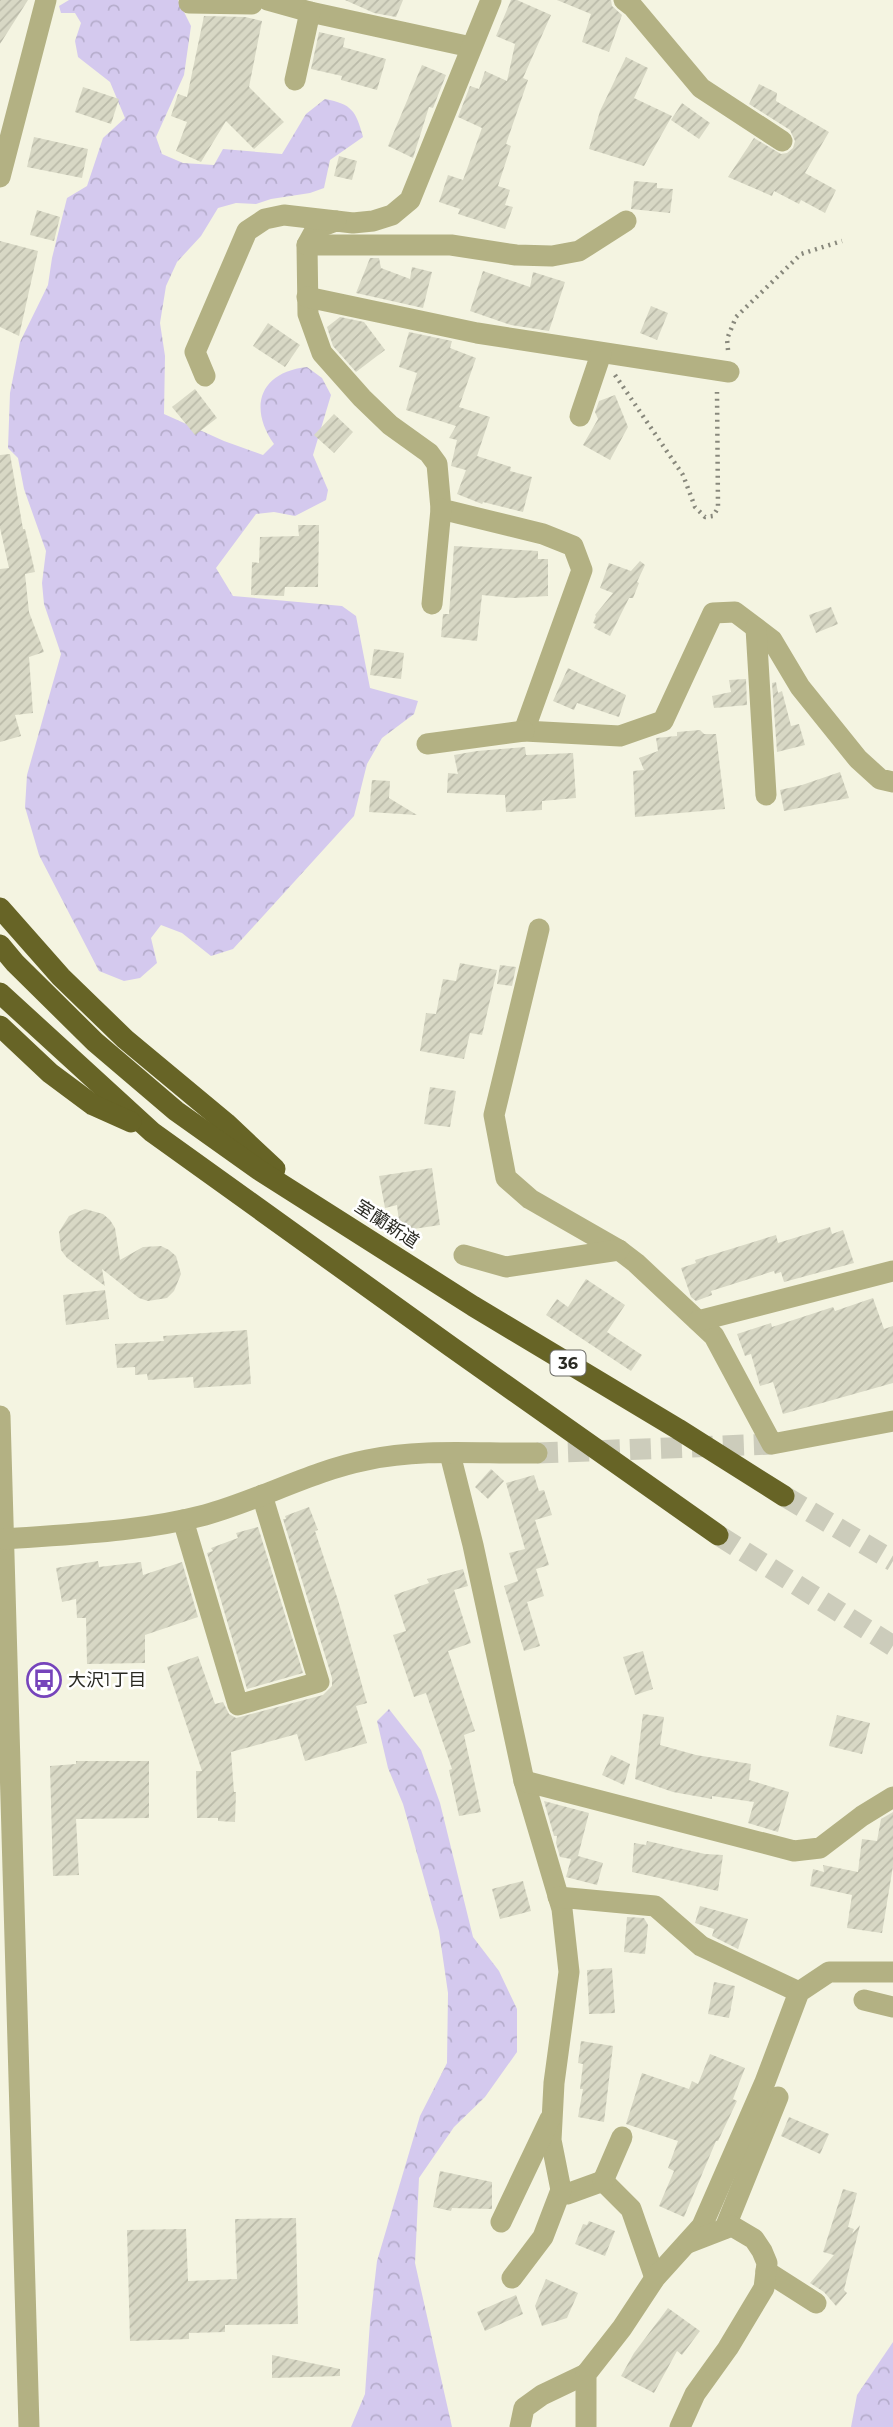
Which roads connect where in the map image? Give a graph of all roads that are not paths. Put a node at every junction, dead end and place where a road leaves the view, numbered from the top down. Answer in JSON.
{"nodes":[{"id":1,"x":46,"y":0,"type":"edge"},
{"id":2,"x":253,"y":0,"type":"edge"},
{"id":3,"x":267,"y":0,"type":"edge"},
{"id":4,"x":491,"y":0,"type":"edge"},
{"id":5,"x":624,"y":0,"type":"edge"},
{"id":6,"x":189,"y":3,"type":"dead end"},
{"id":7,"x":310,"y":12,"type":"junction"},
{"id":8,"x":471,"y":47,"type":"junction"},
{"id":9,"x":295,"y":80,"type":"dead end"},
{"id":10,"x":782,"y":141,"type":"dead end"},
{"id":11,"x":0,"y":177,"type":"edge"},
{"id":12,"x":336,"y":221,"type":"junction"},
{"id":13,"x":626,"y":221,"type":"dead end"},
{"id":14,"x":307,"y":245,"type":"junction"},
{"id":15,"x":307,"y":298,"type":"junction"},
{"id":16,"x":601,"y":354,"type":"junction"},
{"id":17,"x":723,"y":371,"type":"road end"},
{"id":18,"x":205,"y":376,"type":"dead end"},
{"id":19,"x":580,"y":416,"type":"dead end"},
{"id":20,"x":441,"y":509,"type":"junction"},
{"id":21,"x":432,"y":604,"type":"dead end"},
{"id":22,"x":755,"y":628,"type":"junction"},
{"id":23,"x":524,"y":731,"type":"junction"},
{"id":24,"x":427,"y":744,"type":"dead end"},
{"id":25,"x":893,"y":782,"type":"edge"},
{"id":26,"x":766,"y":795,"type":"dead end"},
{"id":27,"x":0,"y":908,"type":"edge"},
{"id":28,"x":539,"y":929,"type":"dead end"},
{"id":29,"x":0,"y":945,"type":"edge"},
{"id":30,"x":0,"y":993,"type":"edge"},
{"id":31,"x":0,"y":1026,"type":"edge"},
{"id":32,"x":152,"y":1132,"type":"junction"},
{"id":33,"x":311,"y":1203,"type":"junction"},
{"id":34,"x":619,"y":1250,"type":"junction"},
{"id":35,"x":464,"y":1255,"type":"dead end"},
{"id":36,"x":893,"y":1271,"type":"edge"},
{"id":37,"x":698,"y":1321,"type":"junction"},
{"id":38,"x":0,"y":1416,"type":"edge"},
{"id":39,"x":893,"y":1421,"type":"edge"},
{"id":40,"x":537,"y":1453,"type":"tunnel mouth"},
{"id":41,"x":450,"y":1454,"type":"junction"},
{"id":42,"x":261,"y":1495,"type":"junction"},
{"id":43,"x":783,"y":1496,"type":"tunnel mouth"},
{"id":44,"x":183,"y":1520,"type":"junction"},
{"id":45,"x":718,"y":1535,"type":"tunnel mouth"},
{"id":46,"x":3,"y":1550,"type":"edge"},
{"id":47,"x":524,"y":1781,"type":"junction"},
{"id":48,"x":893,"y":1797,"type":"edge"},
{"id":49,"x":558,"y":1897,"type":"junction"},
{"id":50,"x":893,"y":1972,"type":"edge"},
{"id":51,"x":799,"y":1992,"type":"junction"},
{"id":52,"x":864,"y":2000,"type":"dead end"},
{"id":53,"x":893,"y":2007,"type":"edge"},
{"id":54,"x":778,"y":2097,"type":"dead end"},
{"id":55,"x":552,"y":2113,"type":"junction"},
{"id":56,"x":622,"y":2137,"type":"dead end"},
{"id":57,"x":603,"y":2180,"type":"junction"},
{"id":58,"x":561,"y":2190,"type":"junction"},
{"id":59,"x":501,"y":2222,"type":"dead end"},
{"id":60,"x":725,"y":2228,"type":"junction"},
{"id":61,"x":685,"y":2245,"type":"junction"},
{"id":62,"x":766,"y":2271,"type":"junction"},
{"id":63,"x":512,"y":2278,"type":"dead end"},
{"id":64,"x":655,"y":2278,"type":"junction"},
{"id":65,"x":816,"y":2303,"type":"dead end"},
{"id":66,"x":586,"y":2374,"type":"junction"},
{"id":67,"x":29,"y":2427,"type":"edge"},
{"id":68,"x":520,"y":2427,"type":"edge"},
{"id":69,"x":586,"y":2427,"type":"edge"},
{"id":70,"x":680,"y":2427,"type":"edge"}],
"edges":[{"from":1,"to":11,"type":"street"},
{"from":2,"to":6,"type":"street"},
{"from":3,"to":7,"type":"street"},
{"from":4,"to":8,"type":"street"},
{"from":5,"to":10,"type":"street"},
{"from":7,"to":8,"type":"street"},
{"from":7,"to":9,"type":"street"},
{"from":8,"to":12,"type":"street"},
{"from":12,"to":14,"type":"street"},
{"from":12,"to":18,"type":"street"},
{"from":13,"to":14,"type":"street"},
{"from":14,"to":15,"type":"street"},
{"from":15,"to":16,"type":"street"},
{"from":15,"to":20,"type":"street"},
{"from":16,"to":17,"type":"street"},
{"from":16,"to":19,"type":"street"},
{"from":20,"to":21,"type":"street"},
{"from":20,"to":23,"type":"street"},
{"from":22,"to":23,"type":"street"},
{"from":22,"to":25,"type":"street"},
{"from":22,"to":26,"type":"street"},
{"from":23,"to":24,"type":"street"},
{"from":27,"to":33,"type":"highway"},
{"from":28,"to":34,"type":"street"},
{"from":29,"to":33,"type":"highway","name":"室蘭新道","number":"36"},
{"from":30,"to":32,"type":"highway"},
{"from":31,"to":32,"type":"highway"},
{"from":32,"to":45,"type":"highway"},
{"from":33,"to":43,"type":"highway","name":"室蘭新道","number":"36"},
{"from":34,"to":35,"type":"street"},
{"from":34,"to":37,"type":"street"},
{"from":36,"to":37,"type":"street"},
{"from":37,"to":39,"type":"street"},
{"from":38,"to":46,"type":"street"},
{"from":40,"to":41,"type":"street"},
{"from":41,"to":42,"type":"street"},
{"from":41,"to":47,"type":"street"},
{"from":42,"to":44,"type":"street"},
{"from":42,"to":44,"type":"street"},
{"from":44,"to":46,"type":"street"},
{"from":46,"to":67,"type":"street"},
{"from":47,"to":48,"type":"street"},
{"from":47,"to":49,"type":"street"},
{"from":49,"to":51,"type":"street"},
{"from":49,"to":55,"type":"street"},
{"from":50,"to":51,"type":"street"},
{"from":51,"to":61,"type":"street"},
{"from":52,"to":53,"type":"street"},
{"from":54,"to":60,"type":"street"},
{"from":55,"to":58,"type":"street"},
{"from":55,"to":59,"type":"street"},
{"from":56,"to":57,"type":"street"},
{"from":57,"to":58,"type":"street"},
{"from":57,"to":64,"type":"street"},
{"from":58,"to":63,"type":"street"},
{"from":60,"to":61,"type":"street"},
{"from":60,"to":62,"type":"street"},
{"from":61,"to":64,"type":"street"},
{"from":62,"to":65,"type":"street"},
{"from":62,"to":70,"type":"street"},
{"from":64,"to":66,"type":"street"},
{"from":66,"to":68,"type":"street"},
{"from":66,"to":69,"type":"street"}]}
